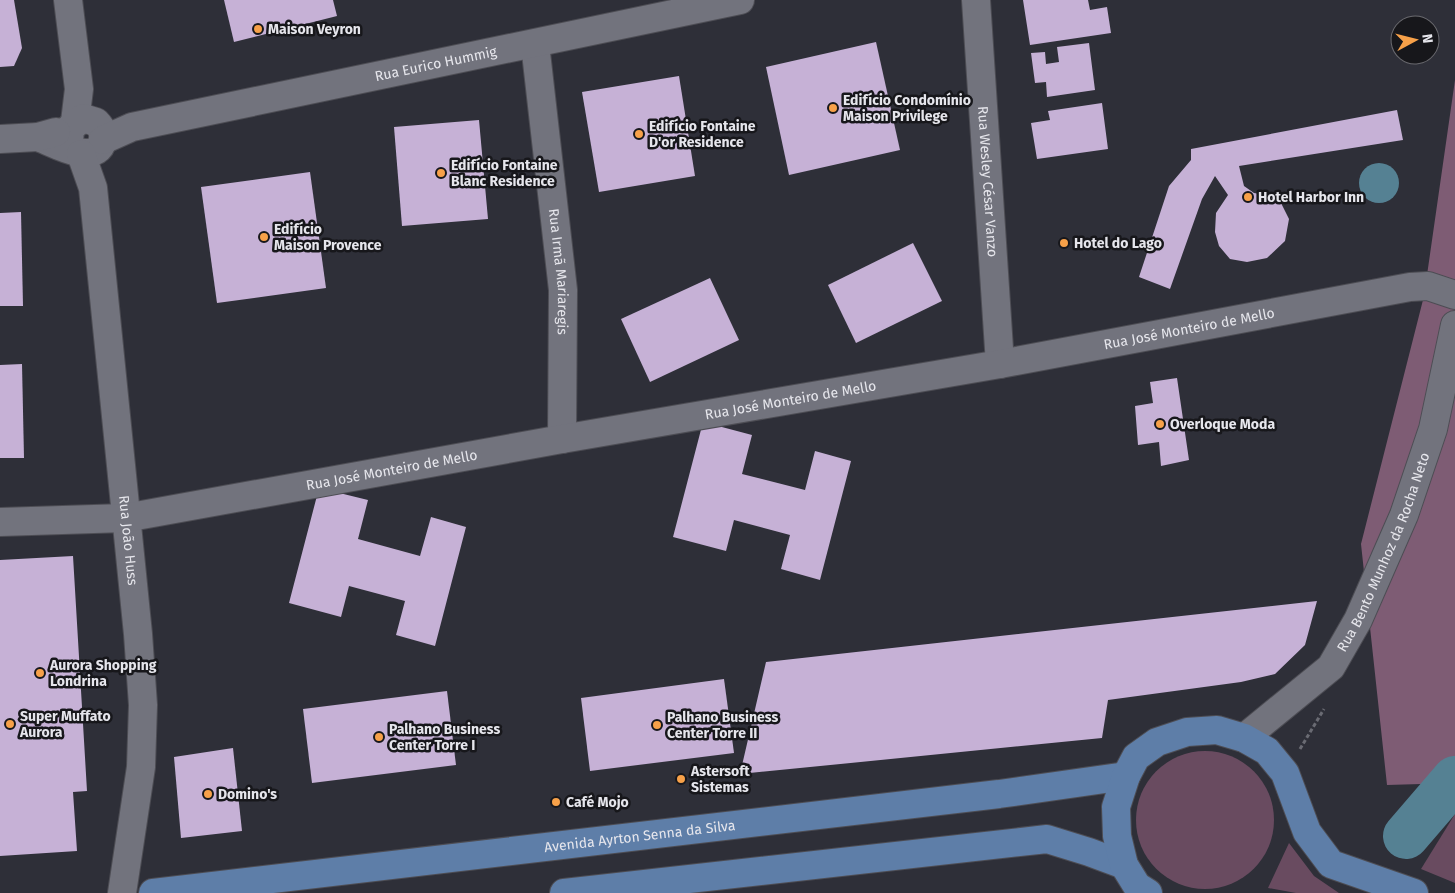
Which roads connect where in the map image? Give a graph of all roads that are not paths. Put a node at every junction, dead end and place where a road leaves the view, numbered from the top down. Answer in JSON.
{"nodes":[{"id":1,"x":68,"y":0,"type":"edge"},
{"id":2,"x":740,"y":0,"type":"edge"},
{"id":3,"x":976,"y":0,"type":"edge"},
{"id":4,"x":536,"y":44,"type":"junction"},
{"id":5,"x":87,"y":135,"type":"junction"},
{"id":6,"x":0,"y":139,"type":"edge"},
{"id":7,"x":1455,"y":294,"type":"edge"},
{"id":8,"x":1455,"y":325,"type":"edge"},
{"id":9,"x":1000,"y":364,"type":"junction"},
{"id":10,"x":562,"y":439,"type":"junction"},
{"id":11,"x":125,"y":518,"type":"junction"},
{"id":12,"x":0,"y":522,"type":"edge"},
{"id":13,"x":1244,"y":738,"type":"junction"},
{"id":14,"x":1126,"y":776,"type":"junction"},
{"id":15,"x":1136,"y":884,"type":"edge"},
{"id":16,"x":122,"y":893,"type":"edge"},
{"id":17,"x":153,"y":893,"type":"edge"},
{"id":18,"x":564,"y":893,"type":"edge"},
{"id":19,"x":1414,"y":893,"type":"edge"}],
"edges":[{"from":1,"to":5,"type":"street"},
{"from":2,"to":4,"type":"street","name":"Rua Eurico Hummig"},
{"from":3,"to":9,"type":"street","name":"Rua Wesley César Vanzo"},
{"from":4,"to":5,"type":"street","name":"Rua Eurico Hummig"},
{"from":4,"to":10,"type":"street","name":"Rua Irmã Mariaregis"},
{"from":5,"to":6,"type":"street"},
{"from":5,"to":11,"type":"street","name":"Rua João Huss"},
{"from":7,"to":9,"type":"street","name":"Rua José Monteiro de Mello"},
{"from":8,"to":13,"type":"street","name":"Rua Bento Munhoz da Rocha Neto"},
{"from":9,"to":10,"type":"street","name":"Rua José Monteiro de Mello"},
{"from":10,"to":11,"type":"street","name":"Rua José Monteiro de Mello"},
{"from":11,"to":12,"type":"street","name":"Rua José Monteiro de Mello"},
{"from":11,"to":16,"type":"street","name":"Rua João Huss"},
{"from":13,"to":14,"type":"main road"},
{"from":13,"to":19,"type":"main road"},
{"from":14,"to":15,"type":"main road"},
{"from":14,"to":17,"type":"main road","name":"Avenida Ayrton Senna da Silva"},
{"from":15,"to":18,"type":"main road"}]}
